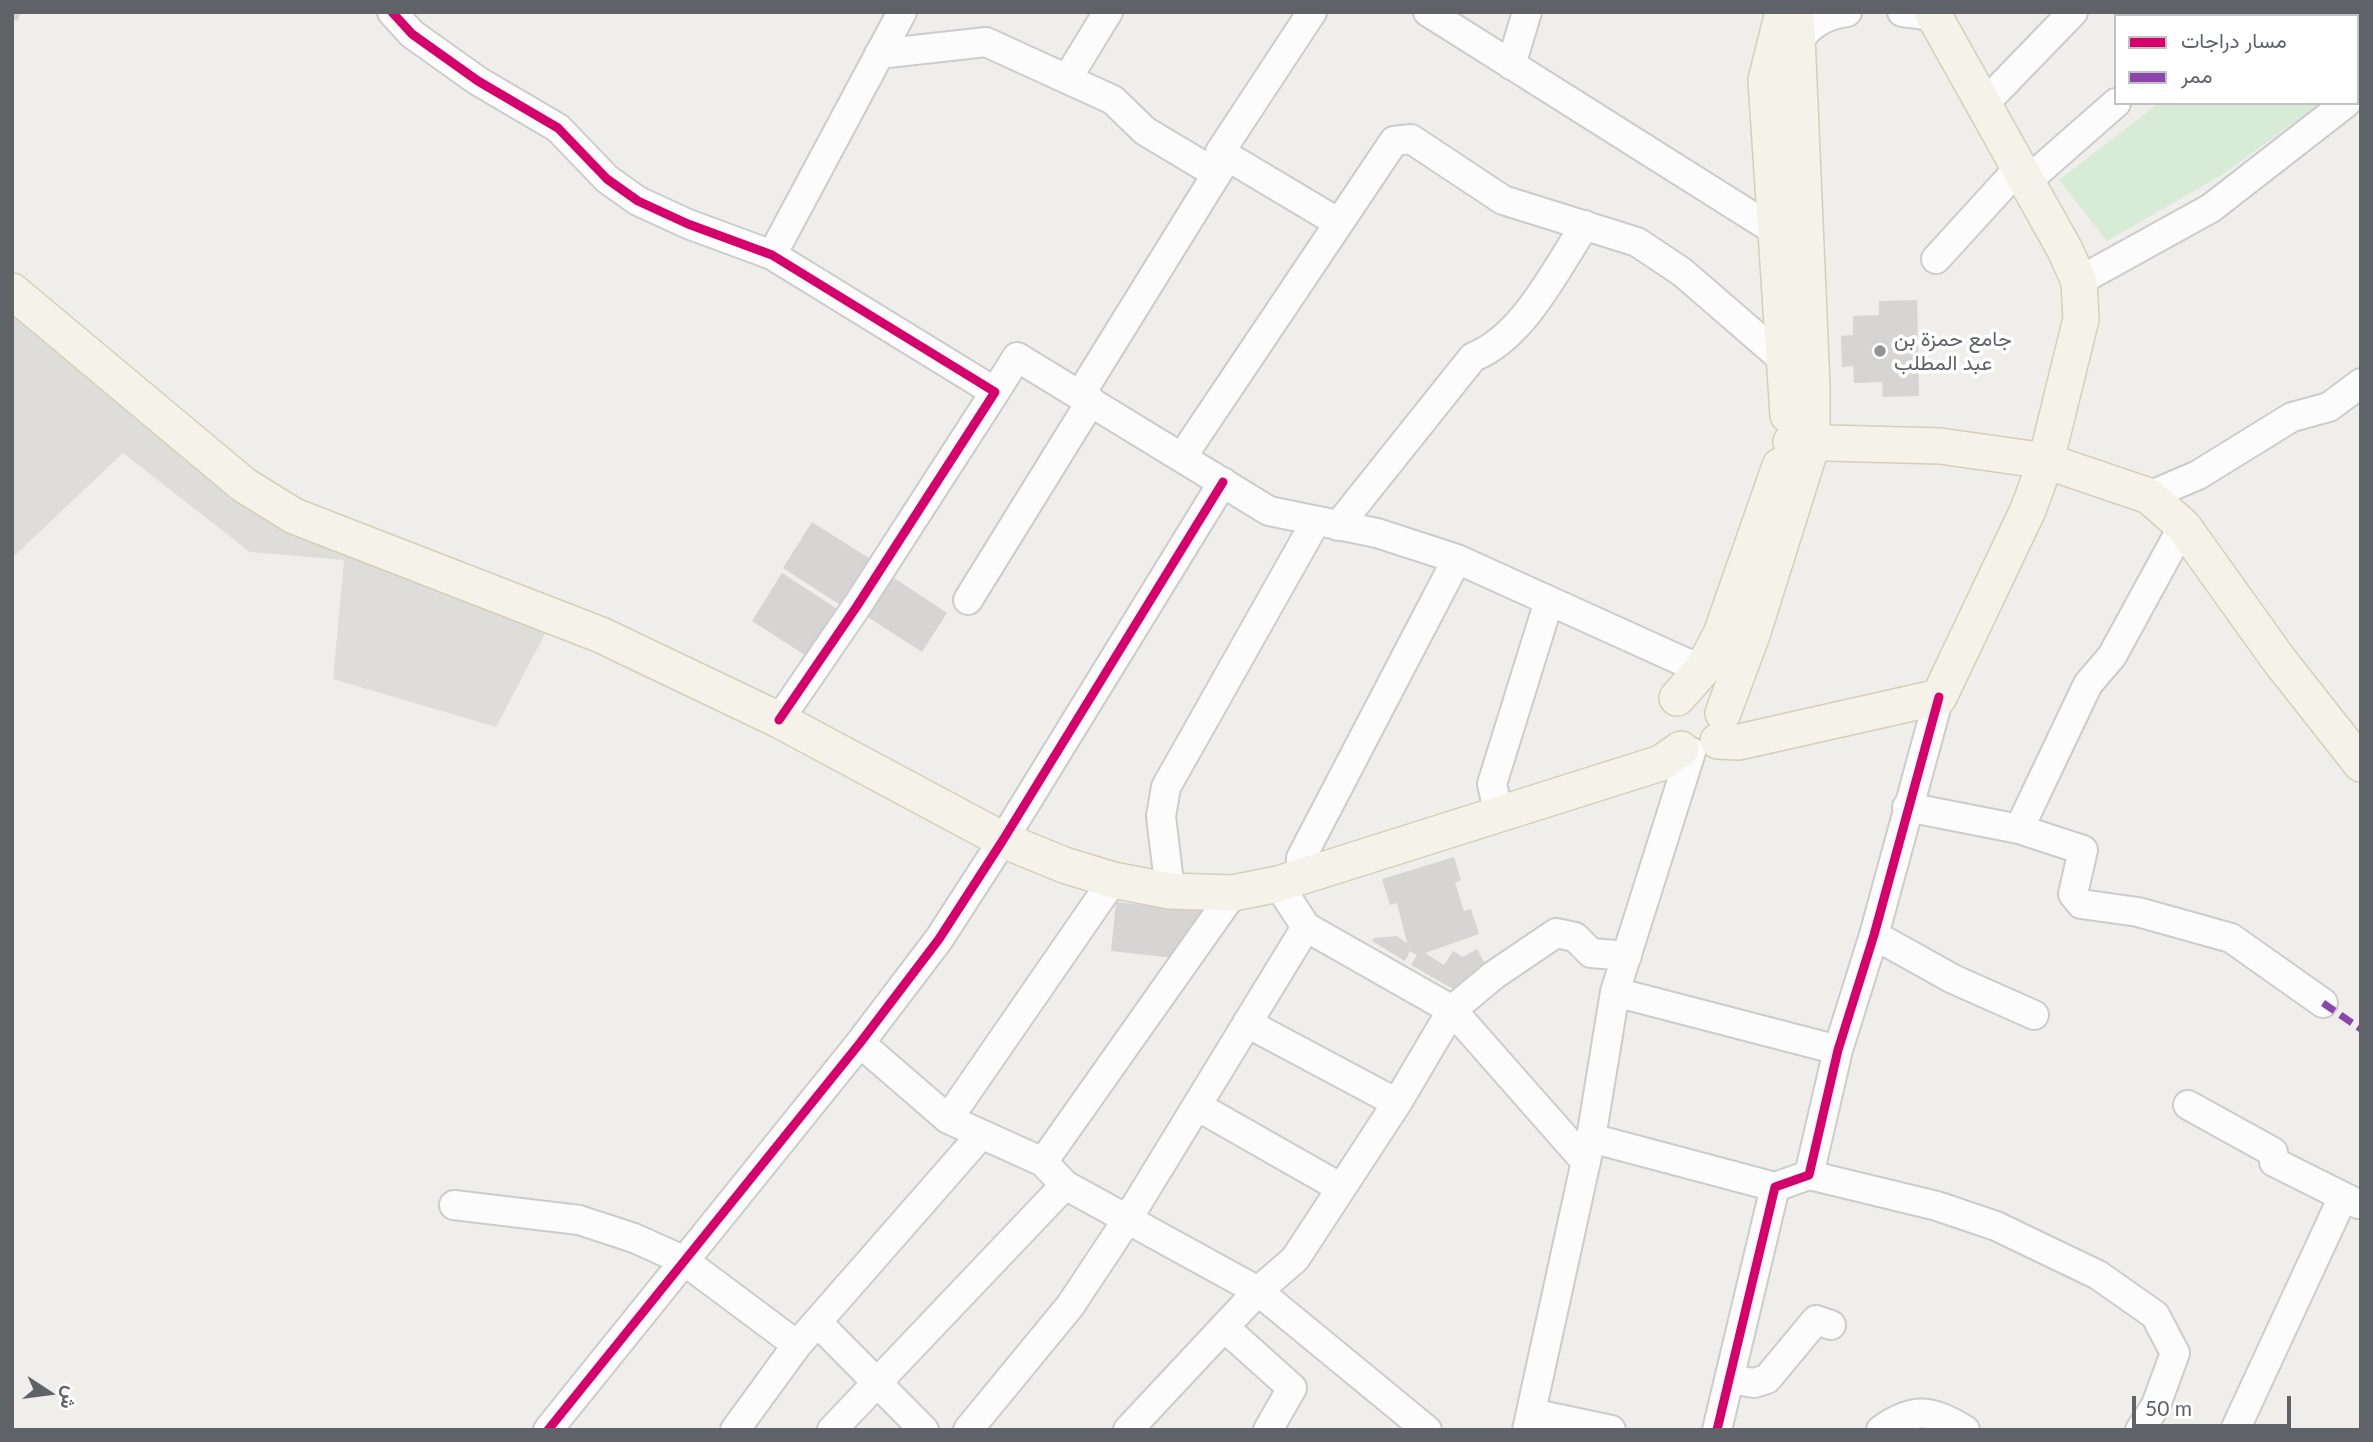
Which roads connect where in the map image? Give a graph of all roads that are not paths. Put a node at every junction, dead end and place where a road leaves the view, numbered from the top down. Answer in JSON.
{"nodes":[{"id":1,"x":392,"y":12,"type":"edge"},
{"id":2,"x":902,"y":12,"type":"edge"},
{"id":3,"x":1108,"y":12,"type":"edge"},
{"id":4,"x":1312,"y":12,"type":"edge"},
{"id":5,"x":1428,"y":12,"type":"edge"},
{"id":6,"x":1527,"y":12,"type":"edge"},
{"id":7,"x":1847,"y":12,"type":"edge"},
{"id":8,"x":2073,"y":12,"type":"edge"},
{"id":9,"x":1922,"y":13,"type":"edge"},
{"id":10,"x":1792,"y":23,"type":"edge"},
{"id":11,"x":879,"y":54,"type":"junction"},
{"id":12,"x":1511,"y":65,"type":"junction"},
{"id":13,"x":1067,"y":79,"type":"junction"},
{"id":14,"x":2114,"y":105,"type":"edge"},
{"id":15,"x":2343,"y":105,"type":"edge"},
{"id":16,"x":1982,"y":106,"type":"junction"},
{"id":17,"x":1222,"y":165,"type":"junction"},
{"id":18,"x":2022,"y":175,"type":"junction"},
{"id":19,"x":1339,"y":223,"type":"junction"},
{"id":20,"x":1585,"y":225,"type":"junction"},
{"id":21,"x":1777,"y":232,"type":"junction"},
{"id":22,"x":772,"y":255,"type":"junction"},
{"id":23,"x":1936,"y":259,"type":"dead end"},
{"id":24,"x":2079,"y":281,"type":"junction"},
{"id":25,"x":12,"y":291,"type":"edge"},
{"id":26,"x":1787,"y":362,"type":"junction"},
{"id":27,"x":2361,"y":383,"type":"edge"},
{"id":28,"x":995,"y":392,"type":"junction"},
{"id":29,"x":1086,"y":398,"type":"junction"},
{"id":30,"x":1799,"y":442,"type":"junction"},
{"id":31,"x":1182,"y":457,"type":"junction"},
{"id":32,"x":2046,"y":461,"type":"junction"},
{"id":33,"x":1223,"y":482,"type":"junction"},
{"id":34,"x":2149,"y":496,"type":"junction"},
{"id":35,"x":1327,"y":524,"type":"junction"},
{"id":36,"x":2183,"y":526,"type":"junction"},
{"id":37,"x":1457,"y":559,"type":"junction"},
{"id":38,"x":968,"y":600,"type":"dead end"},
{"id":39,"x":1549,"y":601,"type":"junction"},
{"id":40,"x":1702,"y":670,"type":"junction"},
{"id":41,"x":1939,"y":697,"type":"junction"},
{"id":42,"x":1677,"y":698,"type":"junction"},
{"id":43,"x":779,"y":720,"type":"junction"},
{"id":44,"x":1703,"y":739,"type":"junction"},
{"id":45,"x":2361,"y":764,"type":"edge"},
{"id":46,"x":1907,"y":807,"type":"junction"},
{"id":47,"x":1499,"y":815,"type":"junction"},
{"id":48,"x":2019,"y":829,"type":"junction"},
{"id":49,"x":1003,"y":840,"type":"junction"},
{"id":50,"x":1114,"y":880,"type":"junction"},
{"id":51,"x":1290,"y":881,"type":"junction"},
{"id":52,"x":1170,"y":891,"type":"junction"},
{"id":53,"x":1233,"y":893,"type":"junction"},
{"id":54,"x":1306,"y":928,"type":"junction"},
{"id":55,"x":1874,"y":935,"type":"junction"},
{"id":56,"x":1627,"y":956,"type":"junction"},
{"id":57,"x":1615,"y":992,"type":"junction"},
{"id":58,"x":2323,"y":1003,"type":"dead end"},
{"id":59,"x":1452,"y":1010,"type":"junction"},
{"id":60,"x":2034,"y":1016,"type":"dead end"},
{"id":61,"x":1247,"y":1023,"type":"junction"},
{"id":62,"x":860,"y":1043,"type":"junction"},
{"id":63,"x":1838,"y":1050,"type":"junction"},
{"id":64,"x":1397,"y":1103,"type":"junction"},
{"id":65,"x":2188,"y":1105,"type":"dead end"},
{"id":66,"x":1197,"y":1106,"type":"junction"},
{"id":67,"x":948,"y":1119,"type":"junction"},
{"id":68,"x":980,"y":1136,"type":"junction"},
{"id":69,"x":1588,"y":1150,"type":"junction"},
{"id":70,"x":1043,"y":1162,"type":"junction"},
{"id":71,"x":1808,"y":1175,"type":"junction"},
{"id":72,"x":1065,"y":1185,"type":"junction"},
{"id":73,"x":1775,"y":1187,"type":"junction"},
{"id":74,"x":1341,"y":1188,"type":"junction"},
{"id":75,"x":2355,"y":1199,"type":"edge"},
{"id":76,"x":453,"y":1205,"type":"dead end"},
{"id":77,"x":1127,"y":1220,"type":"junction"},
{"id":78,"x":683,"y":1260,"type":"junction"},
{"id":79,"x":1258,"y":1291,"type":"junction"},
{"id":80,"x":817,"y":1322,"type":"junction"},
{"id":81,"x":1831,"y":1325,"type":"dead end"},
{"id":82,"x":1224,"y":1327,"type":"junction"},
{"id":83,"x":797,"y":1345,"type":"junction"},
{"id":84,"x":1729,"y":1379,"type":"junction"},
{"id":85,"x":878,"y":1383,"type":"junction"},
{"id":86,"x":1529,"y":1421,"type":"edge"},
{"id":87,"x":1143,"y":1425,"type":"edge"},
{"id":88,"x":1273,"y":1428,"type":"edge"},
{"id":89,"x":733,"y":1429,"type":"edge"},
{"id":90,"x":548,"y":1430,"type":"edge"},
{"id":91,"x":832,"y":1430,"type":"edge"},
{"id":92,"x":924,"y":1430,"type":"edge"},
{"id":93,"x":968,"y":1430,"type":"edge"},
{"id":94,"x":1427,"y":1430,"type":"edge"},
{"id":95,"x":1611,"y":1430,"type":"edge"},
{"id":96,"x":1717,"y":1430,"type":"edge"},
{"id":97,"x":1881,"y":1430,"type":"edge"},
{"id":98,"x":1965,"y":1430,"type":"edge"},
{"id":99,"x":2140,"y":1430,"type":"edge"},
{"id":100,"x":2235,"y":1430,"type":"edge"}],
"edges":[{"from":1,"to":22,"type":"street"},
{"from":2,"to":11,"type":"street"},
{"from":3,"to":13,"type":"street"},
{"from":4,"to":17,"type":"street"},
{"from":5,"to":12,"type":"street"},
{"from":6,"to":12,"type":"street"},
{"from":7,"to":10,"type":"street"},
{"from":8,"to":16,"type":"street"},
{"from":9,"to":16,"type":"main road"},
{"from":10,"to":21,"type":"main road"},
{"from":10,"to":30,"type":"main road"},
{"from":11,"to":13,"type":"street"},
{"from":11,"to":22,"type":"street"},
{"from":12,"to":21,"type":"street"},
{"from":13,"to":17,"type":"street"},
{"from":14,"to":18,"type":"street"},
{"from":15,"to":24,"type":"street"},
{"from":16,"to":18,"type":"main road"},
{"from":17,"to":19,"type":"street"},
{"from":17,"to":29,"type":"street"},
{"from":18,"to":23,"type":"street"},
{"from":18,"to":24,"type":"main road"},
{"from":19,"to":20,"type":"street"},
{"from":19,"to":31,"type":"street"},
{"from":20,"to":26,"type":"street"},
{"from":20,"to":35,"type":"street"},
{"from":21,"to":26,"type":"main road"},
{"from":22,"to":28,"type":"street"},
{"from":24,"to":32,"type":"main road"},
{"from":25,"to":43,"type":"main road"},
{"from":26,"to":30,"type":"main road"},
{"from":27,"to":34,"type":"street"},
{"from":28,"to":29,"type":"street"},
{"from":28,"to":43,"type":"street"},
{"from":29,"to":31,"type":"street"},
{"from":29,"to":38,"type":"street"},
{"from":30,"to":32,"type":"main road"},
{"from":30,"to":40,"type":"main road"},
{"from":30,"to":44,"type":"main road"},
{"from":31,"to":33,"type":"street"},
{"from":32,"to":34,"type":"main road"},
{"from":32,"to":41,"type":"main road"},
{"from":33,"to":35,"type":"street"},
{"from":33,"to":49,"type":"street"},
{"from":34,"to":36,"type":"main road"},
{"from":35,"to":37,"type":"street"},
{"from":35,"to":52,"type":"street"},
{"from":36,"to":45,"type":"main road"},
{"from":36,"to":48,"type":"street"},
{"from":37,"to":39,"type":"street"},
{"from":37,"to":51,"type":"street"},
{"from":39,"to":40,"type":"street"},
{"from":39,"to":47,"type":"street"},
{"from":40,"to":42,"type":"main road"},
{"from":41,"to":44,"type":"main road"},
{"from":41,"to":46,"type":"street"},
{"from":42,"to":44,"type":"main road"},
{"from":42,"to":44,"type":"main road"},
{"from":43,"to":49,"type":"main road"},
{"from":44,"to":47,"type":"main road"},
{"from":44,"to":56,"type":"street"},
{"from":46,"to":48,"type":"street"},
{"from":46,"to":55,"type":"street"},
{"from":47,"to":51,"type":"main road"},
{"from":48,"to":58,"type":"street"},
{"from":49,"to":50,"type":"main road"},
{"from":49,"to":62,"type":"street"},
{"from":50,"to":52,"type":"main road"},
{"from":50,"to":67,"type":"street"},
{"from":51,"to":53,"type":"main road"},
{"from":51,"to":54,"type":"street"},
{"from":52,"to":53,"type":"main road"},
{"from":53,"to":70,"type":"street"},
{"from":54,"to":59,"type":"street"},
{"from":54,"to":61,"type":"street"},
{"from":55,"to":60,"type":"street"},
{"from":55,"to":63,"type":"street"},
{"from":56,"to":57,"type":"street"},
{"from":56,"to":59,"type":"street"},
{"from":57,"to":63,"type":"street"},
{"from":57,"to":69,"type":"street"},
{"from":59,"to":64,"type":"street"},
{"from":59,"to":69,"type":"street"},
{"from":61,"to":64,"type":"street"},
{"from":61,"to":66,"type":"street"},
{"from":62,"to":67,"type":"street"},
{"from":62,"to":78,"type":"street"},
{"from":63,"to":71,"type":"street"},
{"from":64,"to":74,"type":"street"},
{"from":65,"to":75,"type":"street"},
{"from":66,"to":74,"type":"street"},
{"from":66,"to":77,"type":"street"},
{"from":67,"to":68,"type":"street"},
{"from":68,"to":70,"type":"street"},
{"from":68,"to":80,"type":"street"},
{"from":69,"to":73,"type":"street"},
{"from":69,"to":86,"type":"street"},
{"from":70,"to":72,"type":"street"},
{"from":71,"to":73,"type":"street"},
{"from":71,"to":99,"type":"street"},
{"from":72,"to":77,"type":"street"},
{"from":72,"to":85,"type":"street"},
{"from":73,"to":84,"type":"street"},
{"from":74,"to":79,"type":"street"},
{"from":75,"to":100,"type":"street"},
{"from":76,"to":78,"type":"street"},
{"from":77,"to":79,"type":"street"},
{"from":77,"to":93,"type":"street"},
{"from":78,"to":83,"type":"street"},
{"from":78,"to":90,"type":"street"},
{"from":79,"to":82,"type":"street"},
{"from":79,"to":94,"type":"street"},
{"from":80,"to":83,"type":"street"},
{"from":80,"to":85,"type":"street"},
{"from":81,"to":84,"type":"street"},
{"from":82,"to":87,"type":"street"},
{"from":82,"to":88,"type":"street"},
{"from":83,"to":89,"type":"street"},
{"from":84,"to":96,"type":"street"},
{"from":85,"to":91,"type":"street"},
{"from":85,"to":92,"type":"street"},
{"from":86,"to":95,"type":"street"},
{"from":97,"to":98,"type":"street"}]}
